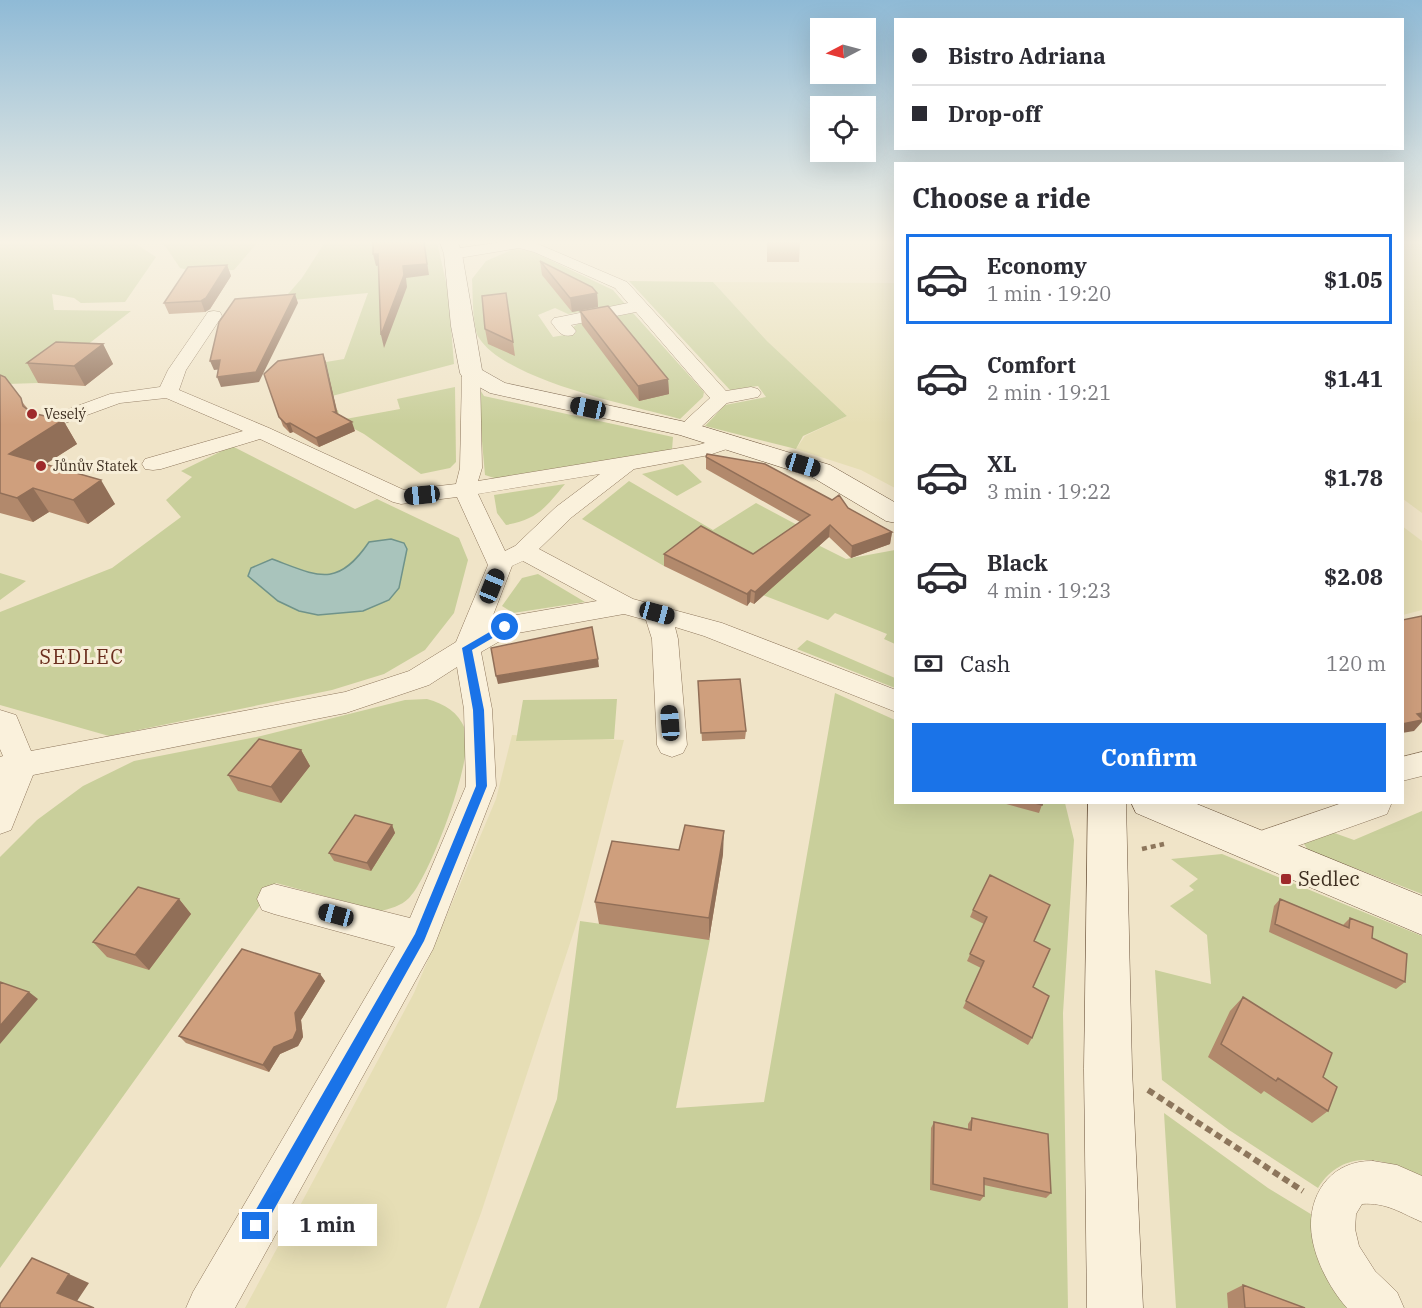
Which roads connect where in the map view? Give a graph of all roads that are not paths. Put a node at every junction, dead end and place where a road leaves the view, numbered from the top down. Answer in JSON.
{"nodes":[{"id":1,"x":459,"y":303,"type":"edge"},
{"id":2,"x":637,"y":303,"type":"edge"},
{"id":3,"x":640,"y":306,"type":"junction"},
{"id":4,"x":214,"y":316,"type":"dead end"},
{"id":5,"x":560,"y":323,"type":"dead end"},
{"id":6,"x":471,"y":374,"type":"junction"},
{"id":7,"x":168,"y":392,"type":"junction"},
{"id":8,"x":751,"y":393,"type":"dead end"},
{"id":9,"x":721,"y":398,"type":"junction"},
{"id":10,"x":46,"y":424,"type":"edge"},
{"id":11,"x":693,"y":424,"type":"dead end"},
{"id":12,"x":262,"y":432,"type":"junction"},
{"id":13,"x":729,"y":442,"type":"junction"},
{"id":14,"x":630,"y":462,"type":"junction"},
{"id":15,"x":153,"y":464,"type":"dead end"},
{"id":16,"x":465,"y":490,"type":"junction"},
{"id":17,"x":894,"y":515,"type":"edge"},
{"id":18,"x":523,"y":551,"type":"junction"},
{"id":19,"x":500,"y":565,"type":"junction"},
{"id":20,"x":624,"y":605,"type":"junction"},
{"id":21,"x":657,"y":613,"type":"junction"},
{"id":22,"x":467,"y":648,"type":"junction"},
{"id":23,"x":894,"y":701,"type":"edge"},
{"id":24,"x":0,"y":721,"type":"edge"},
{"id":25,"x":672,"y":745,"type":"dead end"},
{"id":26,"x":1422,"y":764,"type":"edge"},
{"id":27,"x":11,"y":768,"type":"edge"},
{"id":28,"x":1404,"y":768,"type":"edge"},
{"id":29,"x":1107,"y":804,"type":"edge"},
{"id":30,"x":1155,"y":804,"type":"edge"},
{"id":31,"x":1376,"y":804,"type":"edge"},
{"id":32,"x":0,"y":821,"type":"edge"},
{"id":33,"x":1256,"y":847,"type":"junction"},
{"id":34,"x":273,"y":899,"type":"dead end"},
{"id":35,"x":1422,"y":916,"type":"edge"},
{"id":36,"x":420,"y":937,"type":"junction"},
{"id":37,"x":1422,"y":1200,"type":"edge"},
{"id":38,"x":209,"y":1308,"type":"edge"},
{"id":39,"x":1115,"y":1308,"type":"edge"},
{"id":40,"x":1381,"y":1308,"type":"edge"}],
"edges":[{"from":1,"to":6,"type":"street"},
{"from":2,"to":3,"type":"street"},
{"from":3,"to":5,"type":"street"},
{"from":3,"to":9,"type":"street"},
{"from":4,"to":7,"type":"street"},
{"from":6,"to":13,"type":"street"},
{"from":6,"to":16,"type":"street"},
{"from":7,"to":10,"type":"street"},
{"from":7,"to":12,"type":"street"},
{"from":8,"to":9,"type":"street"},
{"from":9,"to":11,"type":"street"},
{"from":12,"to":15,"type":"street"},
{"from":12,"to":16,"type":"street"},
{"from":13,"to":14,"type":"street"},
{"from":13,"to":17,"type":"street"},
{"from":14,"to":16,"type":"street"},
{"from":14,"to":18,"type":"street"},
{"from":16,"to":19,"type":"street"},
{"from":18,"to":19,"type":"street"},
{"from":18,"to":20,"type":"street"},
{"from":19,"to":22,"type":"street"},
{"from":20,"to":21,"type":"street"},
{"from":20,"to":22,"type":"street"},
{"from":21,"to":23,"type":"street"},
{"from":21,"to":25,"type":"street"},
{"from":22,"to":27,"type":"street"},
{"from":22,"to":36,"type":"street"},
{"from":24,"to":27,"type":"street"},
{"from":26,"to":28,"type":"street"},
{"from":27,"to":32,"type":"street"},
{"from":29,"to":39,"type":"street"},
{"from":30,"to":33,"type":"street"},
{"from":31,"to":33,"type":"street"},
{"from":33,"to":35,"type":"street"},
{"from":34,"to":36,"type":"street"},
{"from":36,"to":38,"type":"street"},
{"from":37,"to":40,"type":"street"}]}
